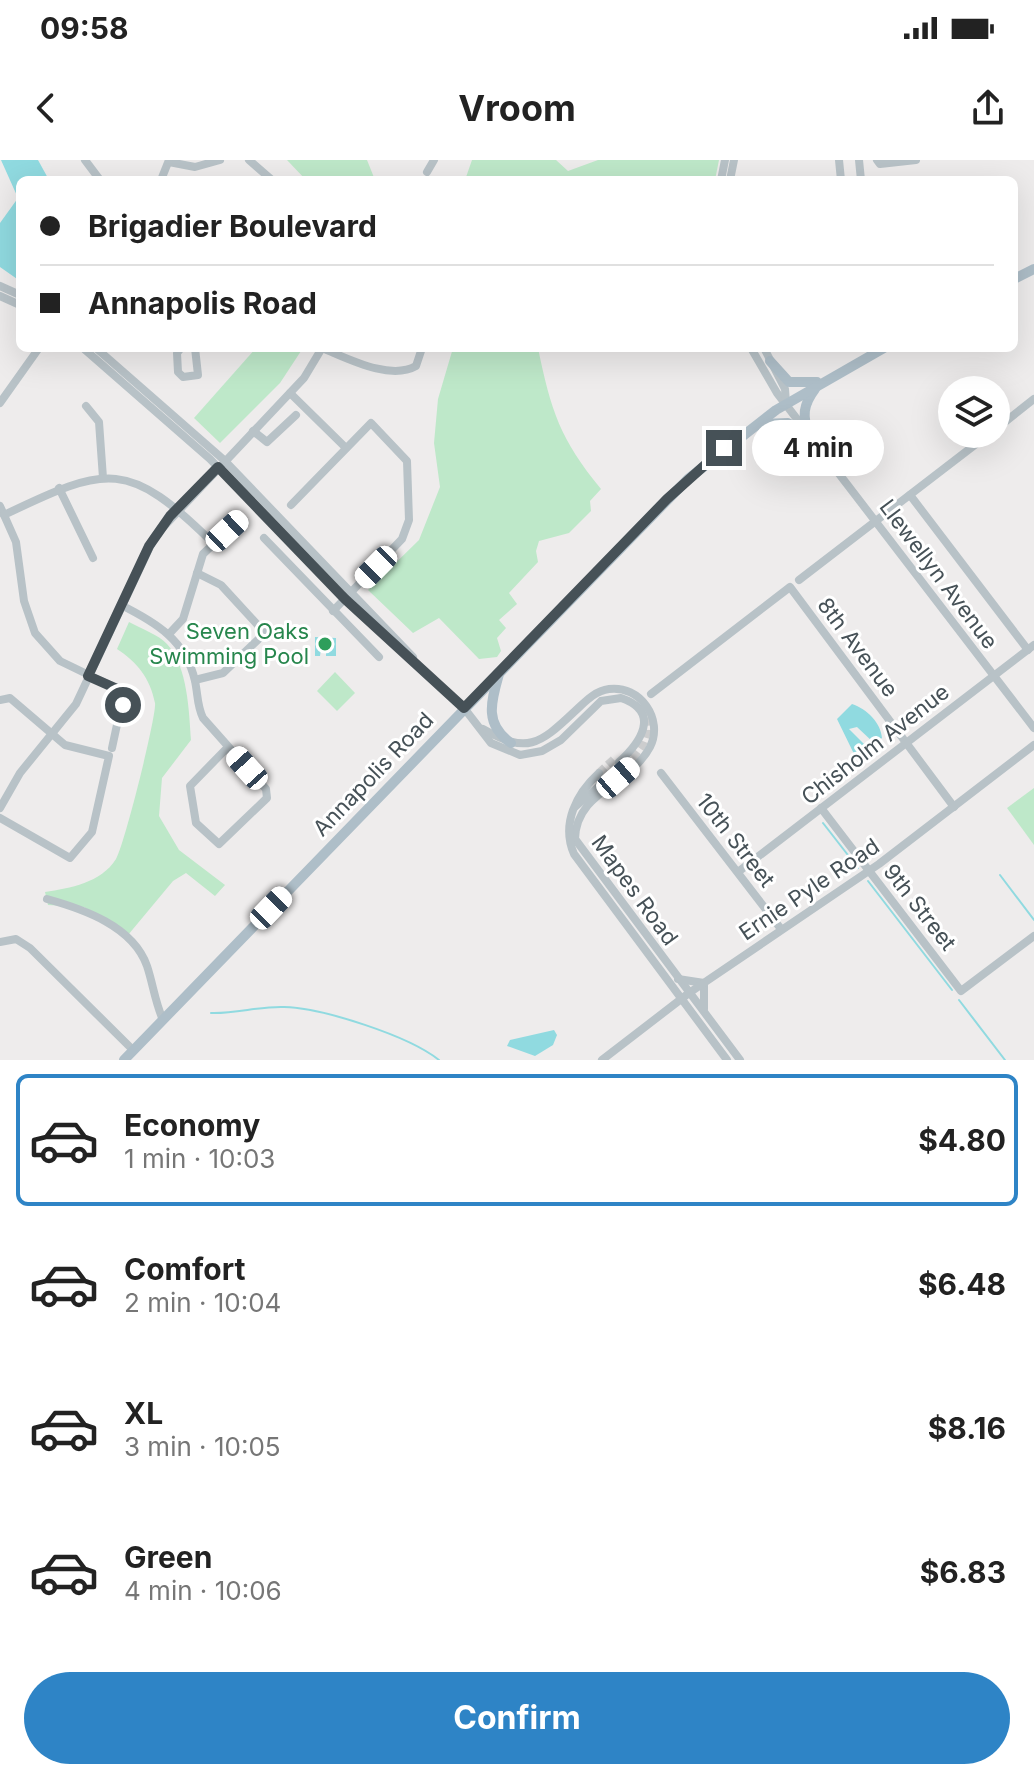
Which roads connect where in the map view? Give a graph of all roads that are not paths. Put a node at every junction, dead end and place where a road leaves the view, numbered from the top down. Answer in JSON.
{"nodes":[{"id":1,"x":220,"y":160,"type":"edge"},
{"id":2,"x":249,"y":160,"type":"edge"},
{"id":3,"x":434,"y":160,"type":"edge"},
{"id":4,"x":877,"y":160,"type":"edge"},
{"id":5,"x":916,"y":160,"type":"edge"},
{"id":6,"x":169,"y":161,"type":"edge"},
{"id":7,"x":261,"y":170,"type":"junction"},
{"id":8,"x":427,"y":172,"type":"dead end"},
{"id":9,"x":256,"y":176,"type":"edge"},
{"id":10,"x":268,"y":176,"type":"edge"},
{"id":11,"x":36,"y":352,"type":"edge"},
{"id":12,"x":88,"y":352,"type":"edge"},
{"id":13,"x":100,"y":352,"type":"edge"},
{"id":14,"x":178,"y":352,"type":"edge"},
{"id":15,"x":195,"y":352,"type":"edge"},
{"id":16,"x":320,"y":352,"type":"edge"},
{"id":17,"x":330,"y":352,"type":"edge"},
{"id":18,"x":421,"y":352,"type":"edge"},
{"id":19,"x":754,"y":352,"type":"edge"},
{"id":20,"x":766,"y":352,"type":"edge"},
{"id":21,"x":877,"y":352,"type":"edge"},
{"id":22,"x":770,"y":361,"type":"junction"},
{"id":23,"x":823,"y":382,"type":"junction"},
{"id":24,"x":290,"y":393,"type":"junction"},
{"id":25,"x":1034,"y":399,"type":"edge"},
{"id":26,"x":0,"y":403,"type":"edge"},
{"id":27,"x":786,"y":403,"type":"junction"},
{"id":28,"x":86,"y":406,"type":"dead end"},
{"id":29,"x":296,"y":415,"type":"dead end"},
{"id":30,"x":1010,"y":418,"type":"edge"},
{"id":31,"x":756,"y":425,"type":"junction"},
{"id":32,"x":253,"y":431,"type":"junction"},
{"id":33,"x":809,"y":435,"type":"junction"},
{"id":34,"x":346,"y":448,"type":"junction"},
{"id":35,"x":971,"y":448,"type":"edge"},
{"id":36,"x":846,"y":450,"type":"dead end"},
{"id":37,"x":831,"y":463,"type":"junction"},
{"id":38,"x":221,"y":464,"type":"junction"},
{"id":39,"x":103,"y":478,"type":"junction"},
{"id":40,"x":59,"y":488,"type":"junction"},
{"id":41,"x":910,"y":495,"type":"junction"},
{"id":42,"x":291,"y":505,"type":"dead end"},
{"id":43,"x":177,"y":509,"type":"junction"},
{"id":44,"x":2,"y":510,"type":"edge"},
{"id":45,"x":240,"y":519,"type":"dead end"},
{"id":46,"x":876,"y":520,"type":"junction"},
{"id":47,"x":264,"y":538,"type":"dead end"},
{"id":48,"x":214,"y":544,"type":"junction"},
{"id":49,"x":93,"y":558,"type":"dead end"},
{"id":50,"x":197,"y":573,"type":"junction"},
{"id":51,"x":799,"y":580,"type":"dead end"},
{"id":52,"x":348,"y":596,"type":"junction"},
{"id":53,"x":121,"y":605,"type":"junction"},
{"id":54,"x":333,"y":611,"type":"junction"},
{"id":55,"x":169,"y":634,"type":"junction"},
{"id":56,"x":1031,"y":647,"type":"edge"},
{"id":57,"x":379,"y":657,"type":"dead end"},
{"id":58,"x":500,"y":671,"type":"junction"},
{"id":59,"x":994,"y":675,"type":"junction"},
{"id":60,"x":88,"y":676,"type":"junction"},
{"id":61,"x":195,"y":680,"type":"junction"},
{"id":62,"x":651,"y":694,"type":"dead end"},
{"id":63,"x":0,"y":700,"type":"edge"},
{"id":64,"x":464,"y":708,"type":"junction"},
{"id":65,"x":479,"y":727,"type":"junction"},
{"id":66,"x":1034,"y":728,"type":"edge"},
{"id":67,"x":53,"y":736,"type":"junction"},
{"id":68,"x":908,"y":742,"type":"junction"},
{"id":69,"x":511,"y":743,"type":"junction"},
{"id":70,"x":1034,"y":745,"type":"edge"},
{"id":71,"x":228,"y":747,"type":"junction"},
{"id":72,"x":112,"y":748,"type":"dead end"},
{"id":73,"x":618,"y":759,"type":"tunnel mouth"},
{"id":74,"x":661,"y":773,"type":"dead end"},
{"id":75,"x":602,"y":777,"type":"tunnel mouth"},
{"id":76,"x":954,"y":807,"type":"junction"},
{"id":77,"x":0,"y":808,"type":"edge"},
{"id":78,"x":821,"y":808,"type":"junction"},
{"id":79,"x":0,"y":818,"type":"edge"},
{"id":80,"x":869,"y":870,"type":"junction"},
{"id":81,"x":738,"y":872,"type":"junction"},
{"id":82,"x":47,"y":899,"type":"dead end"},
{"id":83,"x":781,"y":929,"type":"junction"},
{"id":84,"x":1034,"y":936,"type":"edge"},
{"id":85,"x":0,"y":942,"type":"edge"},
{"id":86,"x":678,"y":979,"type":"junction"},
{"id":87,"x":704,"y":983,"type":"junction"},
{"id":88,"x":685,"y":995,"type":"junction"},
{"id":89,"x":705,"y":1014,"type":"junction"},
{"id":90,"x":163,"y":1020,"type":"junction"},
{"id":91,"x":133,"y":1050,"type":"junction"},
{"id":92,"x":124,"y":1060,"type":"edge"},
{"id":93,"x":602,"y":1060,"type":"edge"},
{"id":94,"x":727,"y":1060,"type":"edge"},
{"id":95,"x":740,"y":1060,"type":"edge"}],
"edges":[{"from":1,"to":6,"type":"street"},
{"from":2,"to":7,"type":"street"},
{"from":3,"to":8,"type":"street"},
{"from":4,"to":5,"type":"street"},
{"from":7,"to":9,"type":"street"},
{"from":7,"to":10,"type":"street"},
{"from":11,"to":26,"type":"street"},
{"from":12,"to":38,"type":"street"},
{"from":13,"to":38,"type":"street"},
{"from":14,"to":15,"type":"street"},
{"from":16,"to":24,"type":"street"},
{"from":17,"to":18,"type":"street"},
{"from":19,"to":27,"type":"street"},
{"from":20,"to":22,"type":"street"},
{"from":21,"to":23,"type":"main road","name":"Annapolis Road"},
{"from":22,"to":23,"type":"main road"},
{"from":22,"to":27,"type":"street"},
{"from":23,"to":27,"type":"main road","name":"Annapolis Road"},
{"from":23,"to":33,"type":"main road"},
{"from":24,"to":32,"type":"street"},
{"from":24,"to":34,"type":"street"},
{"from":25,"to":30,"type":"street"},
{"from":27,"to":31,"type":"main road","name":"Annapolis Road"},
{"from":27,"to":33,"type":"street","name":"Llewellyn Avenue"},
{"from":28,"to":39,"type":"street"},
{"from":29,"to":32,"type":"street"},
{"from":31,"to":33,"type":"main road"},
{"from":31,"to":58,"type":"main road","name":"Annapolis Road"},
{"from":32,"to":38,"type":"street"},
{"from":33,"to":37,"type":"street","name":"Llewellyn Avenue"},
{"from":34,"to":42,"type":"street"},
{"from":34,"to":52,"type":"street"},
{"from":35,"to":41,"type":"street"},
{"from":36,"to":37,"type":"street"},
{"from":37,"to":46,"type":"street","name":"Llewellyn Avenue"},
{"from":38,"to":43,"type":"street"},
{"from":38,"to":52,"type":"street"},
{"from":39,"to":40,"type":"street"},
{"from":39,"to":43,"type":"street"},
{"from":40,"to":44,"type":"street"},
{"from":40,"to":49,"type":"street"},
{"from":41,"to":46,"type":"street"},
{"from":41,"to":56,"type":"street"},
{"from":43,"to":48,"type":"street"},
{"from":43,"to":53,"type":"street"},
{"from":44,"to":60,"type":"street"},
{"from":45,"to":48,"type":"street"},
{"from":46,"to":51,"type":"street"},
{"from":46,"to":59,"type":"street","name":"Llewellyn Avenue"},
{"from":47,"to":54,"type":"street"},
{"from":48,"to":50,"type":"street"},
{"from":50,"to":55,"type":"street"},
{"from":50,"to":61,"type":"street"},
{"from":52,"to":54,"type":"street"},
{"from":52,"to":64,"type":"street"},
{"from":53,"to":55,"type":"street"},
{"from":53,"to":60,"type":"street"},
{"from":54,"to":57,"type":"street"},
{"from":55,"to":61,"type":"street"},
{"from":56,"to":59,"type":"street","name":"Chisholm Avenue"},
{"from":58,"to":64,"type":"main road","name":"Annapolis Road"},
{"from":58,"to":69,"type":"main road"},
{"from":59,"to":66,"type":"street","name":"Llewellyn Avenue"},
{"from":59,"to":68,"type":"street","name":"Chisholm Avenue"},
{"from":60,"to":67,"type":"street"},
{"from":60,"to":72,"type":"street"},
{"from":61,"to":71,"type":"street"},
{"from":62,"to":68,"type":"street","name":"8th Avenue"},
{"from":63,"to":67,"type":"street"},
{"from":64,"to":65,"type":"street"},
{"from":64,"to":90,"type":"main road","name":"Annapolis Road"},
{"from":65,"to":69,"type":"street"},
{"from":65,"to":73,"type":"street"},
{"from":67,"to":77,"type":"street"},
{"from":67,"to":79,"type":"street"},
{"from":68,"to":76,"type":"street","name":"8th Avenue"},
{"from":68,"to":78,"type":"street","name":"Chisholm Avenue"},
{"from":69,"to":86,"type":"street","name":"Mapes Road"},
{"from":70,"to":76,"type":"street","name":"Ernie Pyle Road"},
{"from":71,"to":71,"type":"street"},
{"from":74,"to":81,"type":"street","name":"10th Street"},
{"from":75,"to":88,"type":"street","name":"Mapes Road"},
{"from":76,"to":80,"type":"street","name":"Ernie Pyle Road"},
{"from":78,"to":80,"type":"street","name":"9th Street"},
{"from":78,"to":81,"type":"street","name":"Chisholm Avenue"},
{"from":80,"to":83,"type":"street","name":"Ernie Pyle Road"},
{"from":80,"to":84,"type":"street","name":"9th Street"},
{"from":81,"to":83,"type":"street","name":"10th Street"},
{"from":82,"to":90,"type":"street"},
{"from":83,"to":87,"type":"street","name":"Ernie Pyle Road"},
{"from":85,"to":91,"type":"street"},
{"from":86,"to":87,"type":"street"},
{"from":86,"to":88,"type":"street","name":"Mapes Road"},
{"from":87,"to":88,"type":"street","name":"Ernie Pyle Road"},
{"from":87,"to":89,"type":"street"},
{"from":88,"to":89,"type":"street","name":"Mapes Road"},
{"from":88,"to":93,"type":"street","name":"Ernie Pyle Road"},
{"from":88,"to":94,"type":"street","name":"Mapes Road"},
{"from":89,"to":95,"type":"street","name":"Mapes Road"},
{"from":90,"to":91,"type":"main road","name":"Annapolis Road"},
{"from":91,"to":92,"type":"main road","name":"Annapolis Road"}]}
